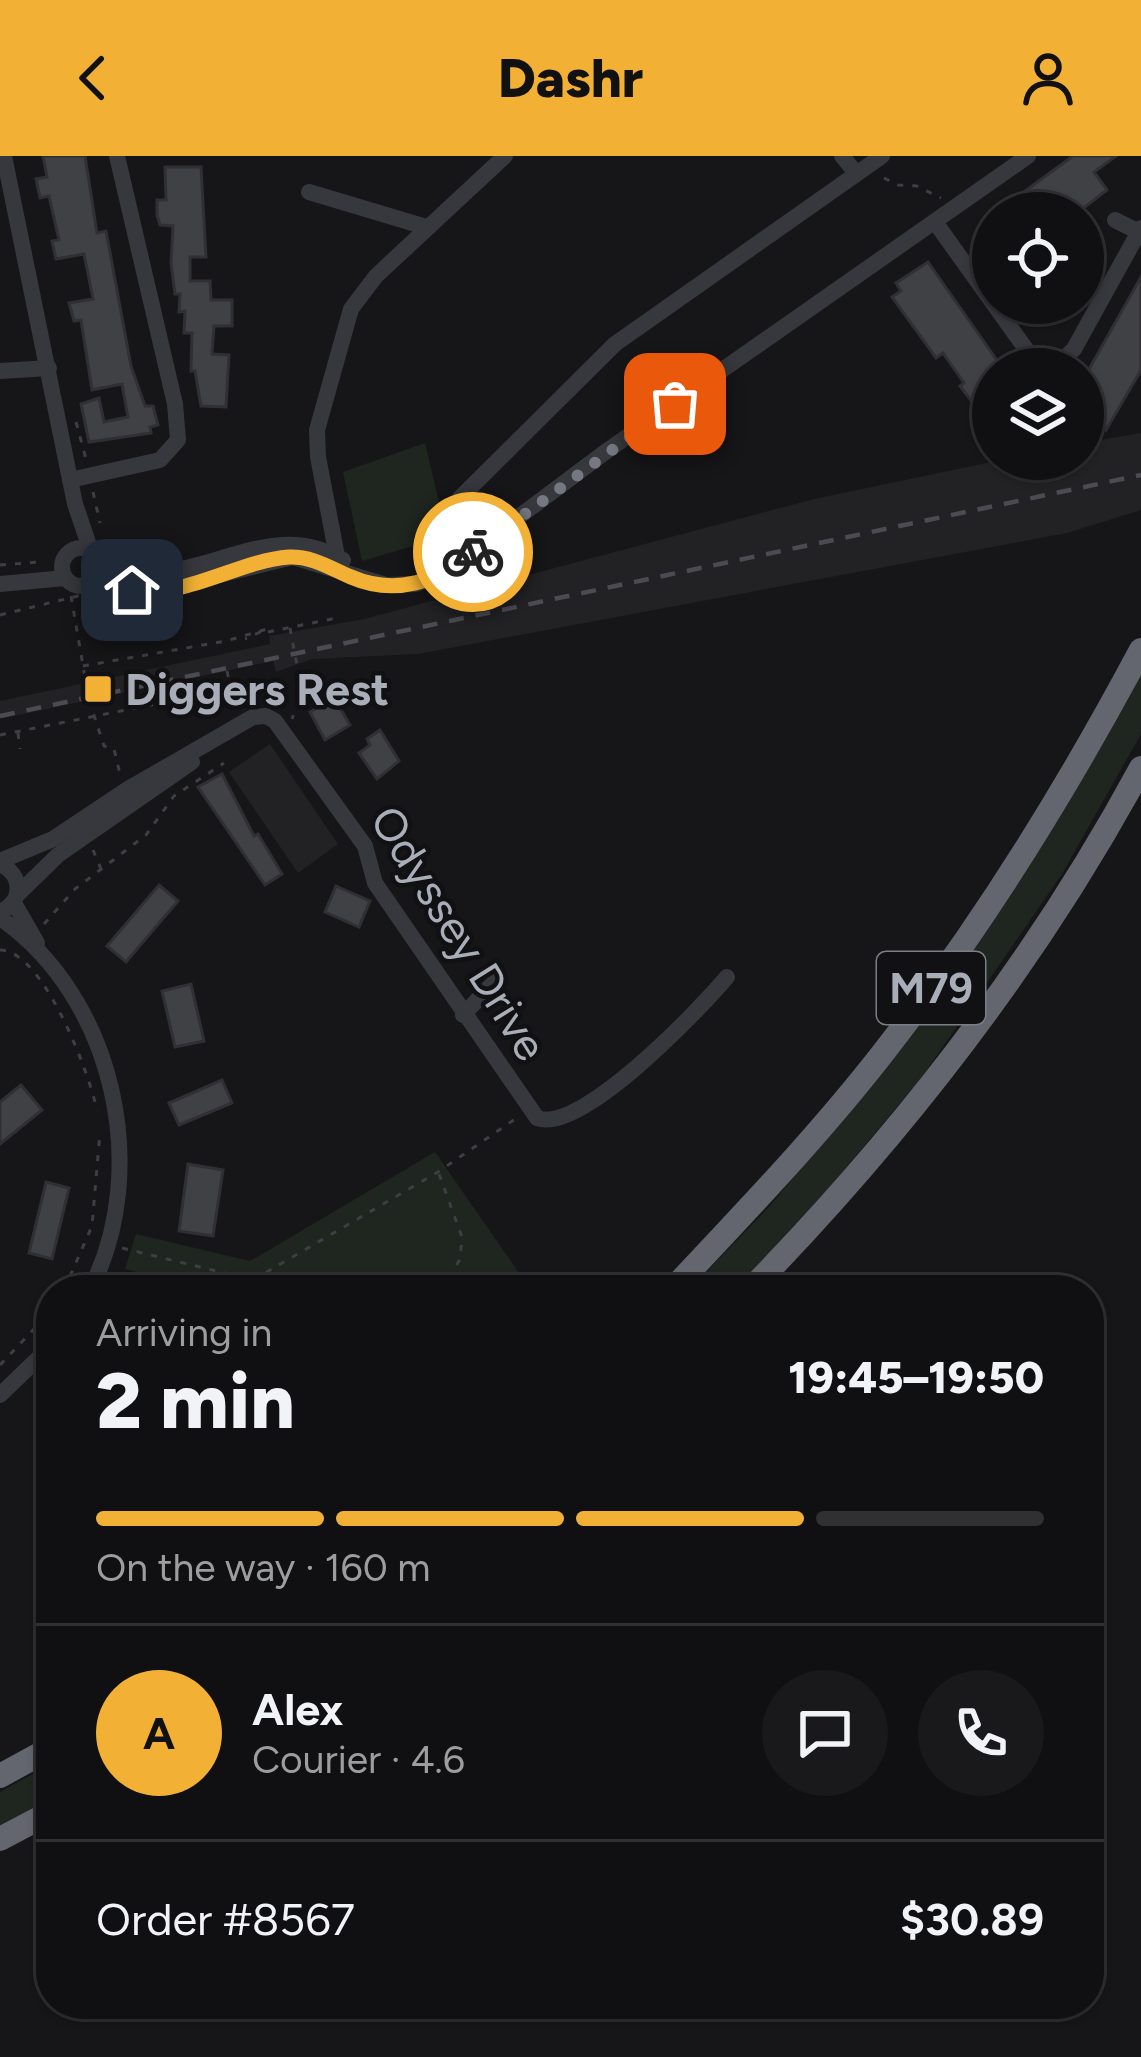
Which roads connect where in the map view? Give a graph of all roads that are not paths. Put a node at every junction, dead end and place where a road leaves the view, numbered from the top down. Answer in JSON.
{"nodes":[{"id":1,"x":4,"y":156,"type":"edge"},
{"id":2,"x":117,"y":156,"type":"edge"},
{"id":3,"x":505,"y":156,"type":"edge"},
{"id":4,"x":842,"y":156,"type":"edge"},
{"id":5,"x":1028,"y":156,"type":"edge"},
{"id":6,"x":867,"y":162,"type":"edge"},
{"id":7,"x":309,"y":192,"type":"dead end"},
{"id":8,"x":1115,"y":220,"type":"dead end"},
{"id":9,"x":935,"y":222,"type":"junction"},
{"id":10,"x":426,"y":227,"type":"junction"},
{"id":11,"x":1140,"y":230,"type":"edge"},
{"id":12,"x":1025,"y":348,"type":"edge"},
{"id":13,"x":1075,"y":348,"type":"edge"},
{"id":14,"x":49,"y":368,"type":"junction"},
{"id":15,"x":0,"y":371,"type":"edge"},
{"id":16,"x":70,"y":480,"type":"junction"},
{"id":17,"x":459,"y":499,"type":"dead end"},
{"id":18,"x":498,"y":531,"type":"junction"},
{"id":19,"x":88,"y":553,"type":"junction"},
{"id":20,"x":337,"y":565,"type":"junction"},
{"id":21,"x":92,"y":582,"type":"junction"},
{"id":22,"x":0,"y":584,"type":"edge"},
{"id":23,"x":68,"y":587,"type":"junction"},
{"id":24,"x":1141,"y":650,"type":"edge"},
{"id":25,"x":243,"y":717,"type":"junction"},
{"id":26,"x":1141,"y":768,"type":"edge"},
{"id":27,"x":0,"y":862,"type":"edge"},
{"id":28,"x":8,"y":907,"type":"edge"},
{"id":29,"x":44,"y":958,"type":"junction"},
{"id":30,"x":499,"y":977,"type":"dead end"},
{"id":31,"x":728,"y":977,"type":"dead end"},
{"id":32,"x":463,"y":1015,"type":"junction"},
{"id":33,"x":95,"y":1275,"type":"edge"},
{"id":34,"x":686,"y":1275,"type":"edge"},
{"id":35,"x":765,"y":1275,"type":"edge"},
{"id":36,"x":36,"y":1360,"type":"edge"},
{"id":37,"x":0,"y":1395,"type":"edge"},
{"id":38,"x":36,"y":1756,"type":"edge"},
{"id":39,"x":0,"y":1776,"type":"edge"},
{"id":40,"x":36,"y":1820,"type":"edge"},
{"id":41,"x":0,"y":1839,"type":"edge"}],
"edges":[{"from":1,"to":14,"type":"street"},
{"from":2,"to":16,"type":"street"},
{"from":3,"to":10,"type":"street"},
{"from":4,"to":6,"type":"street"},
{"from":5,"to":9,"type":"street"},
{"from":6,"to":17,"type":"street"},
{"from":7,"to":10,"type":"street"},
{"from":8,"to":11,"type":"street"},
{"from":9,"to":12,"type":"street"},
{"from":9,"to":18,"type":"street"},
{"from":10,"to":20,"type":"street"},
{"from":11,"to":13,"type":"street"},
{"from":14,"to":15,"type":"street"},
{"from":14,"to":16,"type":"street"},
{"from":16,"to":19,"type":"street"},
{"from":18,"to":20,"type":"street"},
{"from":18,"to":20,"type":"street"},
{"from":19,"to":20,"type":"street"},
{"from":19,"to":21,"type":"street"},
{"from":19,"to":23,"type":"street"},
{"from":20,"to":21,"type":"street"},
{"from":21,"to":23,"type":"street"},
{"from":22,"to":23,"type":"street"},
{"from":24,"to":34,"type":"highway","number":"M79"},
{"from":25,"to":27,"type":"street"},
{"from":25,"to":28,"type":"street"},
{"from":25,"to":32,"type":"street","name":"Odyssey Drive"},
{"from":26,"to":35,"type":"highway","number":"M79"},
{"from":27,"to":28,"type":"street"},
{"from":28,"to":29,"type":"street"},
{"from":28,"to":29,"type":"street"},
{"from":29,"to":33,"type":"street"},
{"from":30,"to":32,"type":"street"},
{"from":31,"to":32,"type":"street","name":"Odyssey Drive"},
{"from":36,"to":37,"type":"street"},
{"from":38,"to":39,"type":"highway"},
{"from":40,"to":41,"type":"highway"}]}
